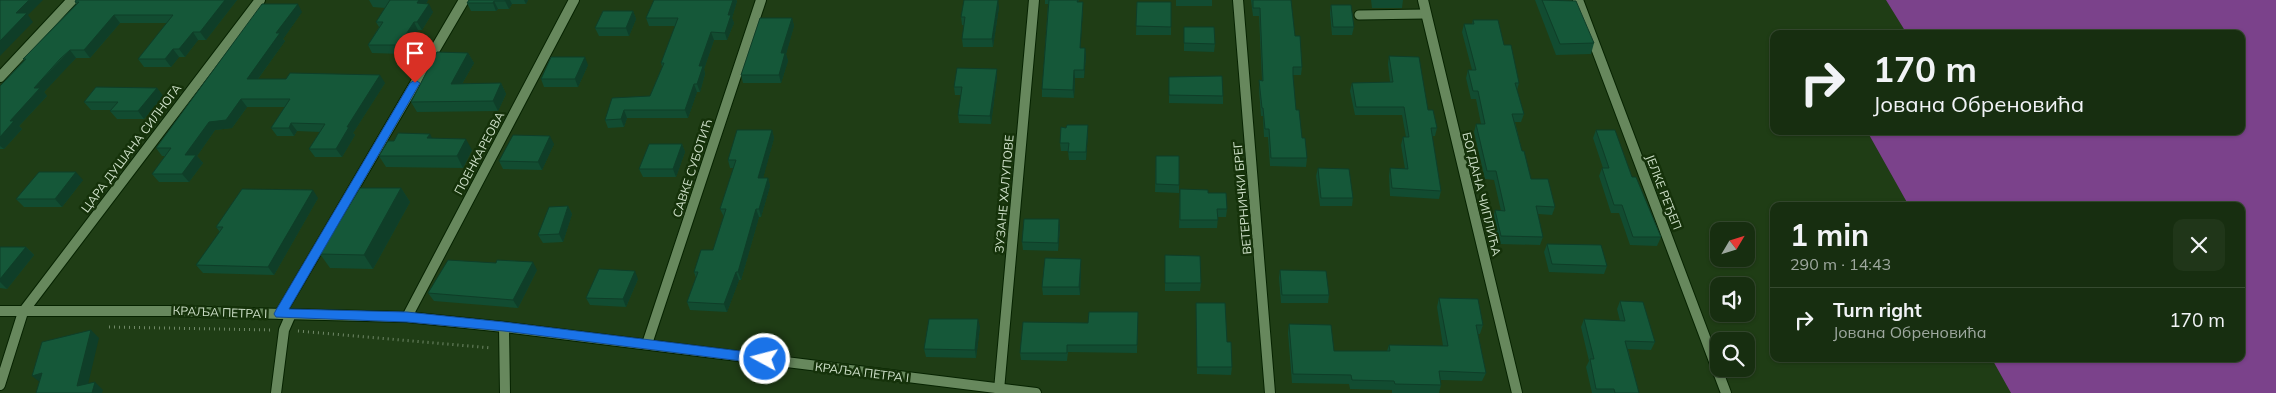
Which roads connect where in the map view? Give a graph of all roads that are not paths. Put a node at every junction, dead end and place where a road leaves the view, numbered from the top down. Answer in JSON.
{"nodes":[{"id":1,"x":72,"y":0,"type":"edge"},
{"id":2,"x":260,"y":0,"type":"edge"},
{"id":3,"x":464,"y":0,"type":"edge"},
{"id":4,"x":574,"y":0,"type":"edge"},
{"id":5,"x":761,"y":0,"type":"edge"},
{"id":6,"x":1034,"y":0,"type":"edge"},
{"id":7,"x":1238,"y":0,"type":"edge"},
{"id":8,"x":1423,"y":0,"type":"edge"},
{"id":9,"x":1578,"y":0,"type":"edge"},
{"id":10,"x":1425,"y":14,"type":"junction"},
{"id":11,"x":1359,"y":15,"type":"dead end"},
{"id":12,"x":0,"y":77,"type":"edge"},
{"id":13,"x":0,"y":311,"type":"edge"},
{"id":14,"x":23,"y":312,"type":"junction"},
{"id":15,"x":286,"y":314,"type":"junction"},
{"id":16,"x":407,"y":317,"type":"junction"},
{"id":17,"x":504,"y":326,"type":"junction"},
{"id":18,"x":647,"y":344,"type":"junction"},
{"id":19,"x":0,"y":385,"type":"edge"},
{"id":20,"x":998,"y":390,"type":"junction"},
{"id":21,"x":276,"y":393,"type":"edge"},
{"id":22,"x":505,"y":393,"type":"edge"},
{"id":23,"x":1036,"y":393,"type":"edge"},
{"id":24,"x":1270,"y":393,"type":"edge"},
{"id":25,"x":1517,"y":393,"type":"edge"},
{"id":26,"x":1726,"y":393,"type":"edge"}],
"edges":[{"from":1,"to":12,"type":"street"},
{"from":2,"to":14,"type":"street","name":"ЦАРА ДУШАНА СИЛНОГА"},
{"from":3,"to":15,"type":"street"},
{"from":4,"to":16,"type":"street","name":"ПОЕНКАРЕОВА"},
{"from":5,"to":18,"type":"street","name":"САВКЕ СУБОТИЋ"},
{"from":6,"to":20,"type":"street","name":"ЗУЗАНЕ ХАЛУПОВЕ"},
{"from":7,"to":24,"type":"street","name":"ВЕТЕРНИЧКИ БРЕГ"},
{"from":8,"to":10,"type":"street","name":"БОГДАНА ЧИПЛИЋА"},
{"from":9,"to":26,"type":"street","name":"ЈЕЛКЕ РЕЂЕП"},
{"from":10,"to":11,"type":"lane"},
{"from":10,"to":25,"type":"street","name":"БОГДАНА ЧИПЛИЋА"},
{"from":13,"to":14,"type":"street","name":"КРАЉА ПЕТРА I"},
{"from":14,"to":15,"type":"street","name":"КРАЉА ПЕТРА I"},
{"from":14,"to":19,"type":"street","name":"ЦАРА ДУШАНА СИЛНОГА"},
{"from":15,"to":16,"type":"street","name":"КРАЉА ПЕТРА I"},
{"from":15,"to":21,"type":"street"},
{"from":16,"to":17,"type":"street","name":"КРАЉА ПЕТРА I"},
{"from":17,"to":18,"type":"street","name":"КРАЉА ПЕТРА I"},
{"from":17,"to":22,"type":"street"},
{"from":18,"to":20,"type":"street","name":"КРАЉА ПЕТРА I"},
{"from":20,"to":23,"type":"street","name":"КРАЉА ПЕТРА I"}]}
